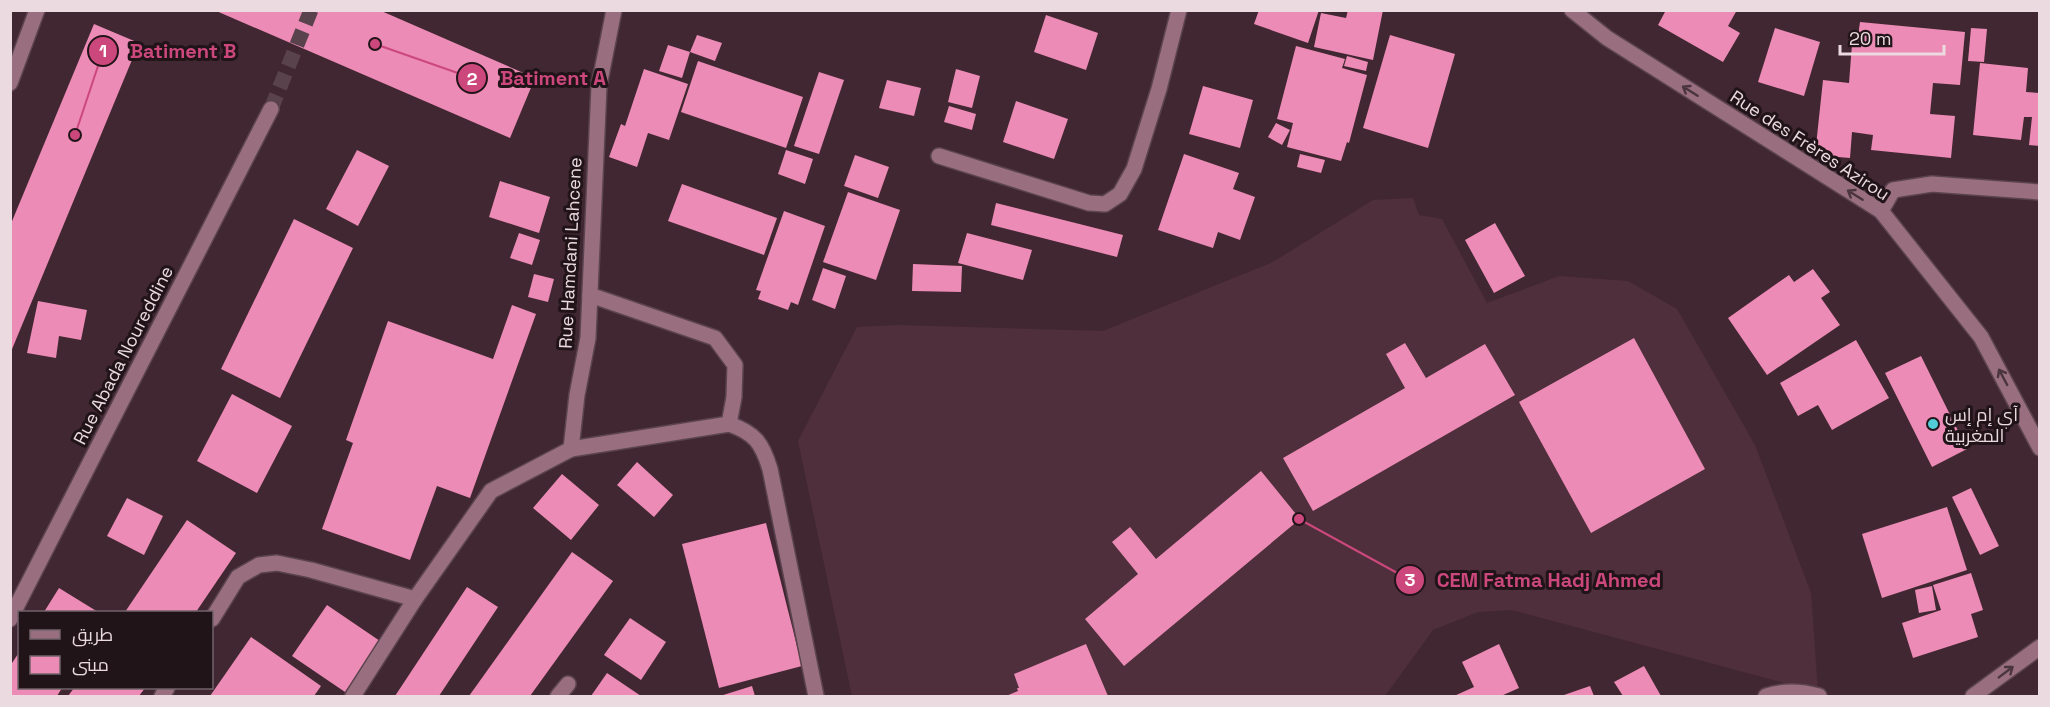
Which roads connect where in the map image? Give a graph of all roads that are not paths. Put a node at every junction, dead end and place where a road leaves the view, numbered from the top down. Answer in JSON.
{"nodes":[{"id":1,"x":37,"y":10,"type":"edge"},
{"id":2,"x":614,"y":10,"type":"edge"},
{"id":3,"x":1179,"y":10,"type":"edge"},
{"id":4,"x":1572,"y":10,"type":"edge"},
{"id":5,"x":10,"y":83,"type":"edge"},
{"id":6,"x":272,"y":109,"type":"tunnel mouth"},
{"id":7,"x":939,"y":156,"type":"dead end"},
{"id":8,"x":2040,"y":192,"type":"edge"},
{"id":9,"x":1881,"y":211,"type":"junction"},
{"id":10,"x":590,"y":295,"type":"junction"},
{"id":11,"x":729,"y":424,"type":"junction"},
{"id":12,"x":2040,"y":448,"type":"edge"},
{"id":13,"x":571,"y":449,"type":"junction"},
{"id":14,"x":415,"y":599,"type":"junction"},
{"id":15,"x":213,"y":617,"type":"edge"},
{"id":16,"x":10,"y":619,"type":"edge"},
{"id":17,"x":2040,"y":647,"type":"edge"},
{"id":18,"x":353,"y":696,"type":"edge"},
{"id":19,"x":816,"y":696,"type":"edge"},
{"id":20,"x":1766,"y":696,"type":"edge"},
{"id":21,"x":1819,"y":696,"type":"edge"},
{"id":22,"x":1973,"y":696,"type":"edge"}],
"edges":[{"from":1,"to":5,"type":"street"},
{"from":2,"to":10,"type":"street","name":"Rue Hamdani Lahcene"},
{"from":3,"to":7,"type":"street"},
{"from":9,"to":4,"type":"street","name":"Rue des Frères Azirou","one_way":true},
{"from":6,"to":16,"type":"street","name":"Rue Abada Noureddine"},
{"from":8,"to":9,"type":"street"},
{"from":12,"to":9,"type":"street","name":"Rue des Frères Azirou","one_way":true},
{"from":10,"to":11,"type":"street"},
{"from":10,"to":13,"type":"street","name":"Rue Hamdani Lahcene"},
{"from":11,"to":13,"type":"street"},
{"from":11,"to":19,"type":"street"},
{"from":13,"to":14,"type":"street"},
{"from":14,"to":15,"type":"street"},
{"from":14,"to":18,"type":"street"},
{"from":22,"to":17,"type":"street","one_way":true},
{"from":20,"to":21,"type":"street"}]}
